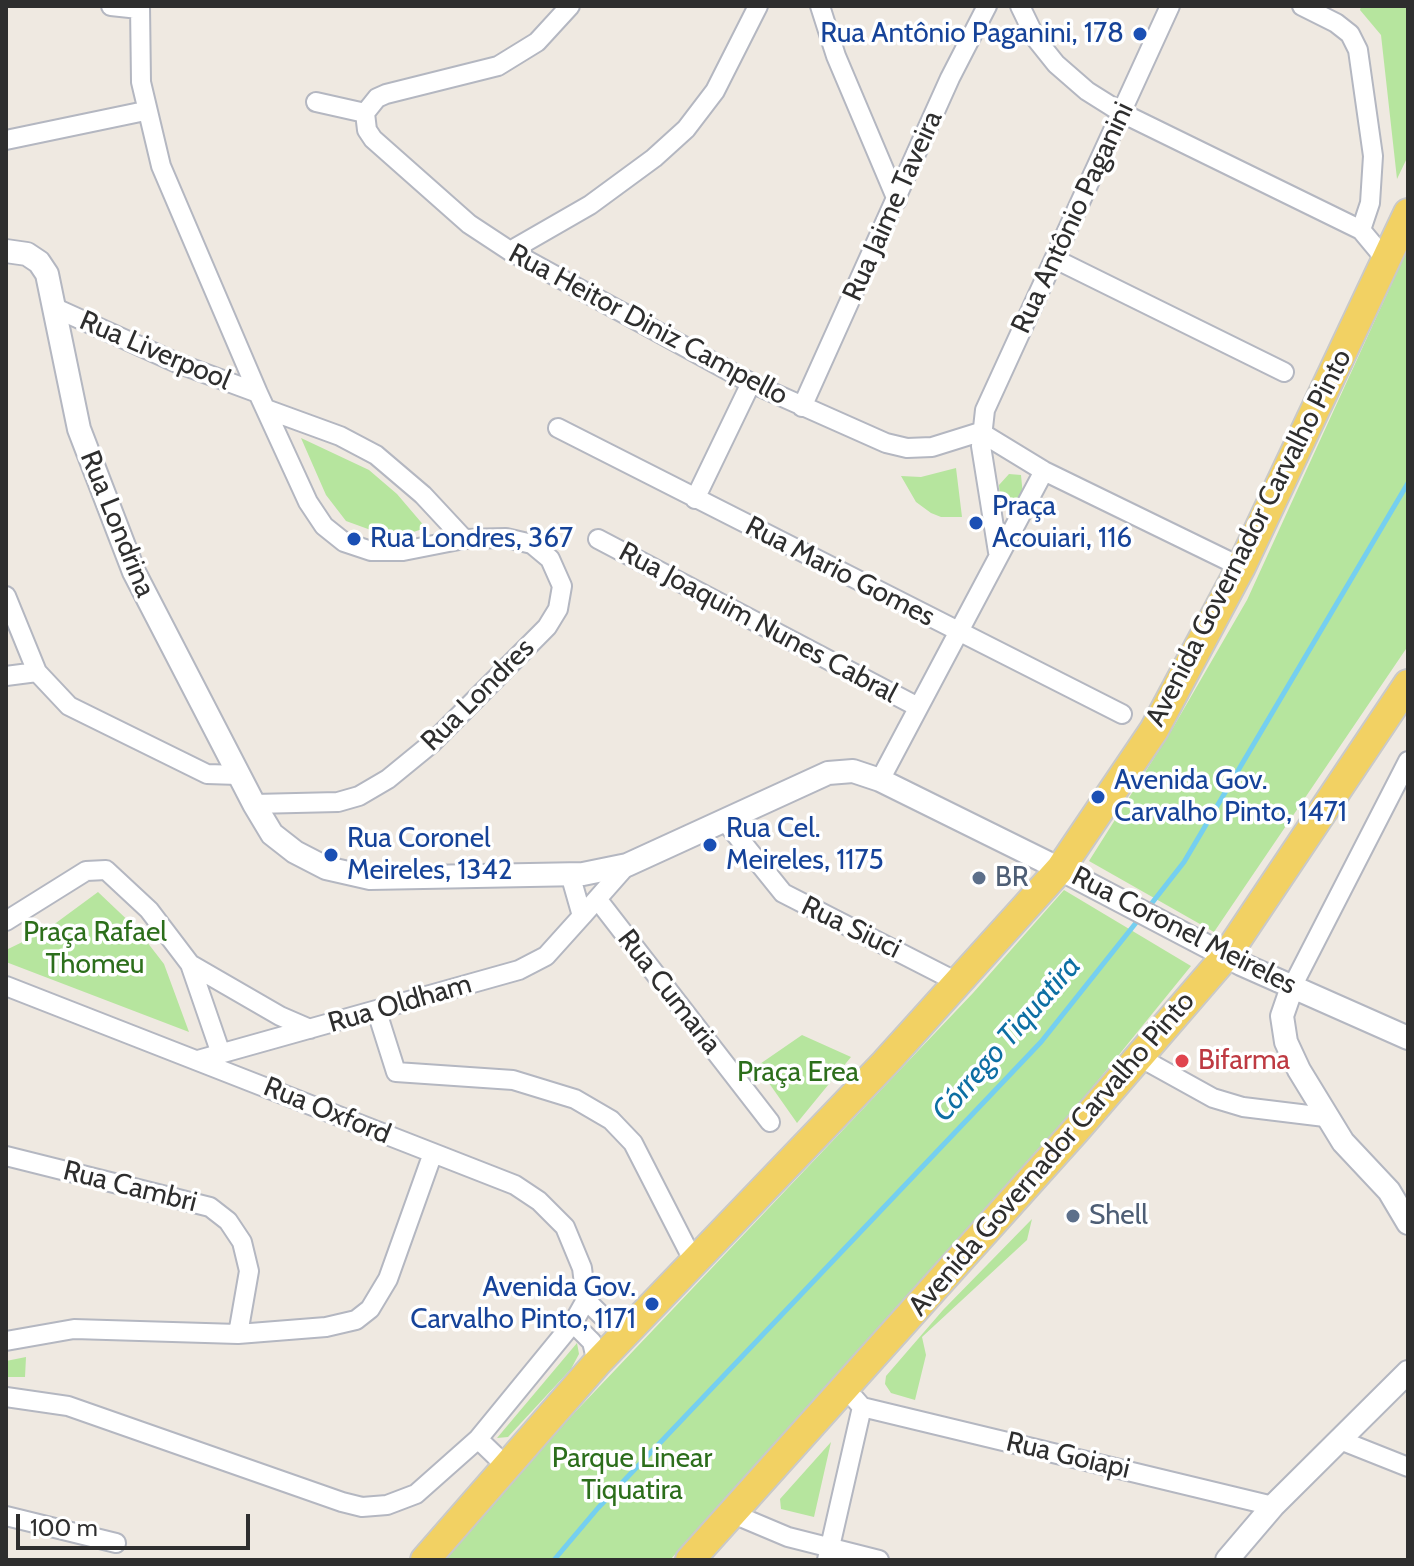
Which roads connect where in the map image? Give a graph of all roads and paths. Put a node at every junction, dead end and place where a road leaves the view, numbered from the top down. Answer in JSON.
{"nodes":[{"id":1,"x":111,"y":6,"type":"edge"},
{"id":2,"x":570,"y":6,"type":"edge"},
{"id":3,"x":758,"y":6,"type":"edge"},
{"id":4,"x":820,"y":6,"type":"edge"},
{"id":5,"x":987,"y":6,"type":"edge"},
{"id":6,"x":1020,"y":6,"type":"edge"},
{"id":7,"x":1170,"y":6,"type":"edge"},
{"id":8,"x":1302,"y":6,"type":"edge"},
{"id":9,"x":139,"y":8,"type":"edge"},
{"id":10,"x":316,"y":102,"type":"dead end"},
{"id":11,"x":145,"y":111,"type":"junction"},
{"id":12,"x":365,"y":113,"type":"junction"},
{"id":13,"x":1122,"y":113,"type":"junction"},
{"id":14,"x":6,"y":140,"type":"edge"},
{"id":15,"x":897,"y":200,"type":"junction"},
{"id":16,"x":1408,"y":213,"type":"edge"},
{"id":17,"x":1361,"y":230,"type":"junction"},
{"id":18,"x":6,"y":251,"type":"edge"},
{"id":19,"x":510,"y":251,"type":"junction"},
{"id":20,"x":1055,"y":259,"type":"junction"},
{"id":21,"x":1386,"y":260,"type":"junction"},
{"id":22,"x":53,"y":307,"type":"junction"},
{"id":23,"x":1284,"y":372,"type":"dead end"},
{"id":24,"x":751,"y":383,"type":"junction"},
{"id":25,"x":262,"y":401,"type":"junction"},
{"id":26,"x":802,"y":407,"type":"junction"},
{"id":27,"x":558,"y":428,"type":"dead end"},
{"id":28,"x":980,"y":432,"type":"junction"},
{"id":29,"x":1044,"y":471,"type":"junction"},
{"id":30,"x":695,"y":499,"type":"junction"},
{"id":31,"x":464,"y":539,"type":"junction"},
{"id":32,"x":598,"y":539,"type":"dead end"},
{"id":33,"x":998,"y":552,"type":"junction"},
{"id":34,"x":1241,"y":567,"type":"junction"},
{"id":35,"x":6,"y":596,"type":"edge"},
{"id":36,"x":957,"y":631,"type":"junction"},
{"id":37,"x":37,"y":672,"type":"junction"},
{"id":38,"x":6,"y":676,"type":"edge"},
{"id":39,"x":1408,"y":684,"type":"edge"},
{"id":40,"x":918,"y":707,"type":"junction"},
{"id":41,"x":1122,"y":714,"type":"dead end"},
{"id":42,"x":1408,"y":761,"type":"edge"},
{"id":43,"x":238,"y":775,"type":"junction"},
{"id":44,"x":880,"y":780,"type":"junction"},
{"id":45,"x":254,"y":804,"type":"junction"},
{"id":46,"x":725,"y":821,"type":"junction"},
{"id":47,"x":627,"y":865,"type":"junction"},
{"id":48,"x":1060,"y":869,"type":"junction"},
{"id":49,"x":570,"y":874,"type":"junction"},
{"id":50,"x":598,"y":900,"type":"junction"},
{"id":51,"x":582,"y":916,"type":"junction"},
{"id":52,"x":6,"y":921,"type":"edge"},
{"id":53,"x":1226,"y":956,"type":"junction"},
{"id":54,"x":190,"y":964,"type":"junction"},
{"id":55,"x":959,"y":983,"type":"junction"},
{"id":56,"x":6,"y":986,"type":"edge"},
{"id":57,"x":1292,"y":987,"type":"junction"},
{"id":58,"x":377,"y":1012,"type":"junction"},
{"id":59,"x":310,"y":1029,"type":"junction"},
{"id":60,"x":1408,"y":1038,"type":"edge"},
{"id":61,"x":221,"y":1054,"type":"junction"},
{"id":62,"x":1139,"y":1057,"type":"junction"},
{"id":63,"x":198,"y":1060,"type":"junction"},
{"id":64,"x":1325,"y":1117,"type":"junction"},
{"id":65,"x":770,"y":1122,"type":"dead end"},
{"id":66,"x":433,"y":1153,"type":"junction"},
{"id":67,"x":6,"y":1156,"type":"edge"},
{"id":68,"x":1398,"y":1195,"type":"edge"},
{"id":69,"x":1408,"y":1223,"type":"edge"},
{"id":70,"x":694,"y":1262,"type":"junction"},
{"id":71,"x":586,"y":1300,"type":"junction"},
{"id":72,"x":637,"y":1321,"type":"junction"},
{"id":73,"x":573,"y":1323,"type":"junction"},
{"id":74,"x":238,"y":1334,"type":"junction"},
{"id":75,"x":6,"y":1341,"type":"edge"},
{"id":76,"x":597,"y":1363,"type":"junction"},
{"id":77,"x":1408,"y":1372,"type":"edge"},
{"id":78,"x":6,"y":1397,"type":"edge"},
{"id":79,"x":853,"y":1398,"type":"junction"},
{"id":80,"x":478,"y":1439,"type":"junction"},
{"id":81,"x":1340,"y":1440,"type":"junction"},
{"id":82,"x":505,"y":1465,"type":"junction"},
{"id":83,"x":1408,"y":1467,"type":"edge"},
{"id":84,"x":1273,"y":1506,"type":"junction"},
{"id":85,"x":731,"y":1513,"type":"junction"},
{"id":86,"x":6,"y":1516,"type":"edge"},
{"id":87,"x":116,"y":1543,"type":"dead end"},
{"id":88,"x":829,"y":1555,"type":"edge"},
{"id":89,"x":425,"y":1560,"type":"edge"},
{"id":90,"x":690,"y":1560,"type":"edge"},
{"id":91,"x":879,"y":1560,"type":"edge"},
{"id":92,"x":1227,"y":1560,"type":"edge"}],
"edges":[{"from":1,"to":9,"type":"street"},
{"from":2,"to":12,"type":"street"},
{"from":3,"to":19,"type":"street"},
{"from":4,"to":15,"type":"street"},
{"from":5,"to":15,"type":"street","name":"Rua Jaime Taveira"},
{"from":6,"to":13,"type":"street"},
{"from":7,"to":13,"type":"street","name":"Rua Antônio Paganini"},
{"from":8,"to":17,"type":"street"},
{"from":9,"to":11,"type":"street","name":"Rua Londres"},
{"from":10,"to":12,"type":"street"},
{"from":11,"to":14,"type":"street"},
{"from":11,"to":25,"type":"street","name":"Rua Londres"},
{"from":12,"to":19,"type":"street","name":"Rua Heitor Diniz Campello"},
{"from":13,"to":17,"type":"street"},
{"from":13,"to":20,"type":"street","name":"Rua Antônio Paganini"},
{"from":15,"to":26,"type":"street","name":"Rua Jaime Taveira"},
{"from":16,"to":21,"type":"main road","name":"Avenida Governador Carvalho Pinto"},
{"from":17,"to":21,"type":"street"},
{"from":18,"to":22,"type":"street","name":"Rua Londrina"},
{"from":19,"to":24,"type":"street","name":"Rua Heitor Diniz Campello"},
{"from":20,"to":23,"type":"street"},
{"from":20,"to":28,"type":"street","name":"Rua Antônio Paganini"},
{"from":21,"to":34,"type":"main road","name":"Avenida Governador Carvalho Pinto"},
{"from":22,"to":25,"type":"street","name":"Rua Liverpool"},
{"from":22,"to":43,"type":"street","name":"Rua Londrina"},
{"from":24,"to":26,"type":"street","name":"Rua Heitor Diniz Campello"},
{"from":24,"to":30,"type":"street"},
{"from":25,"to":31,"type":"street"},
{"from":25,"to":31,"type":"street","name":"Rua Londres"},
{"from":26,"to":28,"type":"street","name":"Rua Heitor Diniz Campello"},
{"from":27,"to":30,"type":"street","name":"Rua Mario Gomes"},
{"from":28,"to":29,"type":"street"},
{"from":28,"to":33,"type":"street"},
{"from":29,"to":33,"type":"street"},
{"from":29,"to":34,"type":"street"},
{"from":30,"to":36,"type":"street","name":"Rua Mario Gomes"},
{"from":31,"to":45,"type":"street","name":"Rua Londres"},
{"from":32,"to":40,"type":"street","name":"Rua Joaquim Nunes Cabral"},
{"from":33,"to":36,"type":"street"},
{"from":34,"to":48,"type":"main road","name":"Avenida Governador Carvalho Pinto"},
{"from":35,"to":37,"type":"street"},
{"from":36,"to":40,"type":"street"},
{"from":36,"to":41,"type":"street","name":"Rua Mario Gomes"},
{"from":37,"to":38,"type":"street"},
{"from":37,"to":43,"type":"street"},
{"from":39,"to":53,"type":"main road","name":"Avenida Governador Carvalho Pinto"},
{"from":40,"to":44,"type":"street"},
{"from":42,"to":57,"type":"street"},
{"from":43,"to":45,"type":"street","name":"Rua Londrina"},
{"from":44,"to":46,"type":"street","name":"Rua Coronel Meireles"},
{"from":44,"to":48,"type":"street","name":"Rua Coronel Meireles"},
{"from":45,"to":49,"type":"street","name":"Rua Coronel Meireles"},
{"from":46,"to":47,"type":"street","name":"Rua Coronel Meireles"},
{"from":46,"to":55,"type":"street","name":"Rua Siuci"},
{"from":47,"to":49,"type":"street","name":"Rua Coronel Meireles"},
{"from":47,"to":50,"type":"street","name":"Rua Oldham"},
{"from":48,"to":53,"type":"street","name":"Rua Coronel Meireles"},
{"from":48,"to":55,"type":"main road","name":"Avenida Governador Carvalho Pinto"},
{"from":49,"to":51,"type":"street"},
{"from":50,"to":51,"type":"street","name":"Rua Oldham"},
{"from":50,"to":65,"type":"street","name":"Rua Cumaria"},
{"from":51,"to":58,"type":"street","name":"Rua Oldham"},
{"from":52,"to":54,"type":"street"},
{"from":53,"to":57,"type":"street","name":"Rua Coronel Meireles"},
{"from":53,"to":62,"type":"main road","name":"Avenida Governador Carvalho Pinto"},
{"from":54,"to":59,"type":"street"},
{"from":54,"to":61,"type":"street"},
{"from":55,"to":70,"type":"main road","name":"Avenida Governador Carvalho Pinto"},
{"from":56,"to":63,"type":"street","name":"Rua Oxford"},
{"from":57,"to":60,"type":"street","name":"Rua Coronel Meireles"},
{"from":57,"to":64,"type":"street"},
{"from":58,"to":59,"type":"street","name":"Rua Oldham"},
{"from":58,"to":70,"type":"street"},
{"from":59,"to":61,"type":"street","name":"Rua Oldham"},
{"from":61,"to":63,"type":"street","name":"Rua Oldham"},
{"from":62,"to":64,"type":"street"},
{"from":62,"to":79,"type":"main road","name":"Avenida Governador Carvalho Pinto"},
{"from":63,"to":66,"type":"street","name":"Rua Oxford"},
{"from":64,"to":68,"type":"street"},
{"from":66,"to":71,"type":"street","name":"Rua Oxford"},
{"from":66,"to":74,"type":"street"},
{"from":67,"to":74,"type":"street","name":"Rua Cambri"},
{"from":68,"to":69,"type":"street"},
{"from":70,"to":72,"type":"main road","name":"Avenida Governador Carvalho Pinto"},
{"from":71,"to":72,"type":"street"},
{"from":71,"to":73,"type":"street"},
{"from":72,"to":76,"type":"main road","name":"Avenida Governador Carvalho Pinto"},
{"from":73,"to":76,"type":"street"},
{"from":73,"to":80,"type":"street"},
{"from":74,"to":75,"type":"street"},
{"from":76,"to":82,"type":"main road","name":"Avenida Governador Carvalho Pinto"},
{"from":77,"to":81,"type":"street"},
{"from":78,"to":80,"type":"street"},
{"from":79,"to":84,"type":"street","name":"Rua Goiapi"},
{"from":79,"to":85,"type":"main road","name":"Avenida Governador Carvalho Pinto"},
{"from":79,"to":88,"type":"street"},
{"from":80,"to":82,"type":"street"},
{"from":81,"to":83,"type":"street"},
{"from":81,"to":84,"type":"street"},
{"from":82,"to":89,"type":"main road","name":"Avenida Governador Carvalho Pinto"},
{"from":84,"to":92,"type":"street"},
{"from":85,"to":88,"type":"street"},
{"from":85,"to":90,"type":"main road","name":"Avenida Governador Carvalho Pinto"},
{"from":86,"to":87,"type":"street"},
{"from":88,"to":91,"type":"street"}]}
